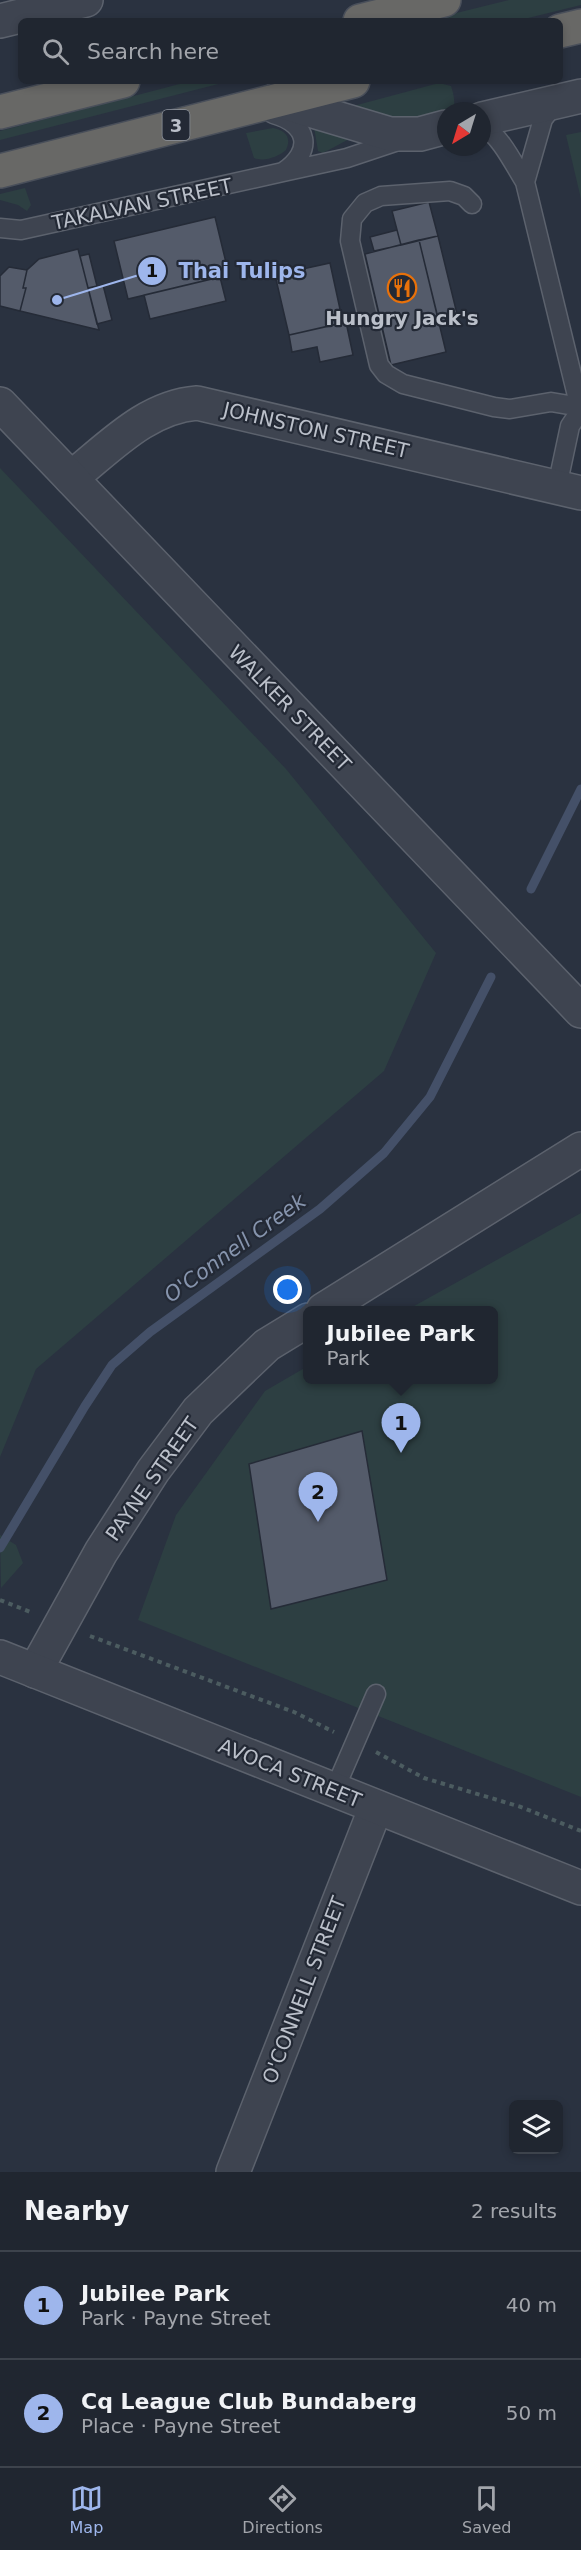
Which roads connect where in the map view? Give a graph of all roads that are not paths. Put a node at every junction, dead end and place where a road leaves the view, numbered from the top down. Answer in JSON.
{"nodes":[{"id":1,"x":86,"y":0,"type":"edge"},
{"id":2,"x":444,"y":0,"type":"edge"},
{"id":3,"x":372,"y":18,"type":"edge"},
{"id":4,"x":0,"y":21,"type":"edge"},
{"id":5,"x":581,"y":26,"type":"edge"},
{"id":6,"x":563,"y":30,"type":"edge"},
{"id":7,"x":111,"y":84,"type":"edge"},
{"id":8,"x":341,"y":84,"type":"edge"},
{"id":9,"x":569,"y":98,"type":"edge"},
{"id":10,"x":262,"y":103,"type":"junction"},
{"id":11,"x":0,"y":112,"type":"edge"},
{"id":12,"x":491,"y":117,"type":"edge"},
{"id":13,"x":433,"y":131,"type":"edge"},
{"id":14,"x":491,"y":131,"type":"edge"},
{"id":15,"x":0,"y":171,"type":"edge"},
{"id":16,"x":283,"y":172,"type":"junction"},
{"id":17,"x":525,"y":182,"type":"junction"},
{"id":18,"x":472,"y":204,"type":"dead end"},
{"id":19,"x":0,"y":228,"type":"edge"},
{"id":20,"x":0,"y":404,"type":"edge"},
{"id":21,"x":580,"y":410,"type":"edge"},
{"id":22,"x":71,"y":478,"type":"junction"},
{"id":23,"x":575,"y":491,"type":"edge"},
{"id":24,"x":581,"y":1011,"type":"edge"},
{"id":25,"x":581,"y":1149,"type":"edge"},
{"id":26,"x":331,"y":1306,"type":"edge"},
{"id":27,"x":303,"y":1323,"type":"edge"},
{"id":28,"x":0,"y":1657,"type":"edge"},
{"id":29,"x":35,"y":1671,"type":"junction"},
{"id":30,"x":376,"y":1694,"type":"dead end"},
{"id":31,"x":334,"y":1791,"type":"junction"},
{"id":32,"x":376,"y":1807,"type":"junction"},
{"id":33,"x":581,"y":1888,"type":"edge"},
{"id":34,"x":233,"y":2172,"type":"edge"}],
"edges":[{"from":1,"to":4,"type":"street"},
{"from":2,"to":3,"type":"highway"},
{"from":5,"to":6,"type":"highway"},
{"from":7,"to":11,"type":"highway"},
{"from":8,"to":10,"type":"highway","number":"3"},
{"from":9,"to":12,"type":"street"},
{"from":9,"to":17,"type":"lane"},
{"from":10,"to":13,"type":"street"},
{"from":10,"to":15,"type":"highway","number":"3"},
{"from":10,"to":16,"type":"lane"},
{"from":13,"to":16,"type":"lane","name":"TAKALVAN STREET"},
{"from":14,"to":17,"type":"lane"},
{"from":16,"to":19,"type":"lane","name":"TAKALVAN STREET"},
{"from":17,"to":21,"type":"lane"},
{"from":18,"to":21,"type":"lane"},
{"from":20,"to":22,"type":"street","name":"WALKER STREET"},
{"from":21,"to":23,"type":"lane"},
{"from":22,"to":23,"type":"street","name":"JOHNSTON STREET"},
{"from":22,"to":24,"type":"street","name":"WALKER STREET"},
{"from":25,"to":26,"type":"street"},
{"from":27,"to":29,"type":"street","name":"PAYNE STREET"},
{"from":28,"to":29,"type":"street","name":"AVOCA STREET"},
{"from":29,"to":31,"type":"street","name":"AVOCA STREET"},
{"from":30,"to":31,"type":"lane"},
{"from":31,"to":32,"type":"street","name":"AVOCA STREET"},
{"from":32,"to":33,"type":"street","name":"AVOCA STREET"},
{"from":32,"to":34,"type":"street","name":"O'CONNELL STREET"}]}
